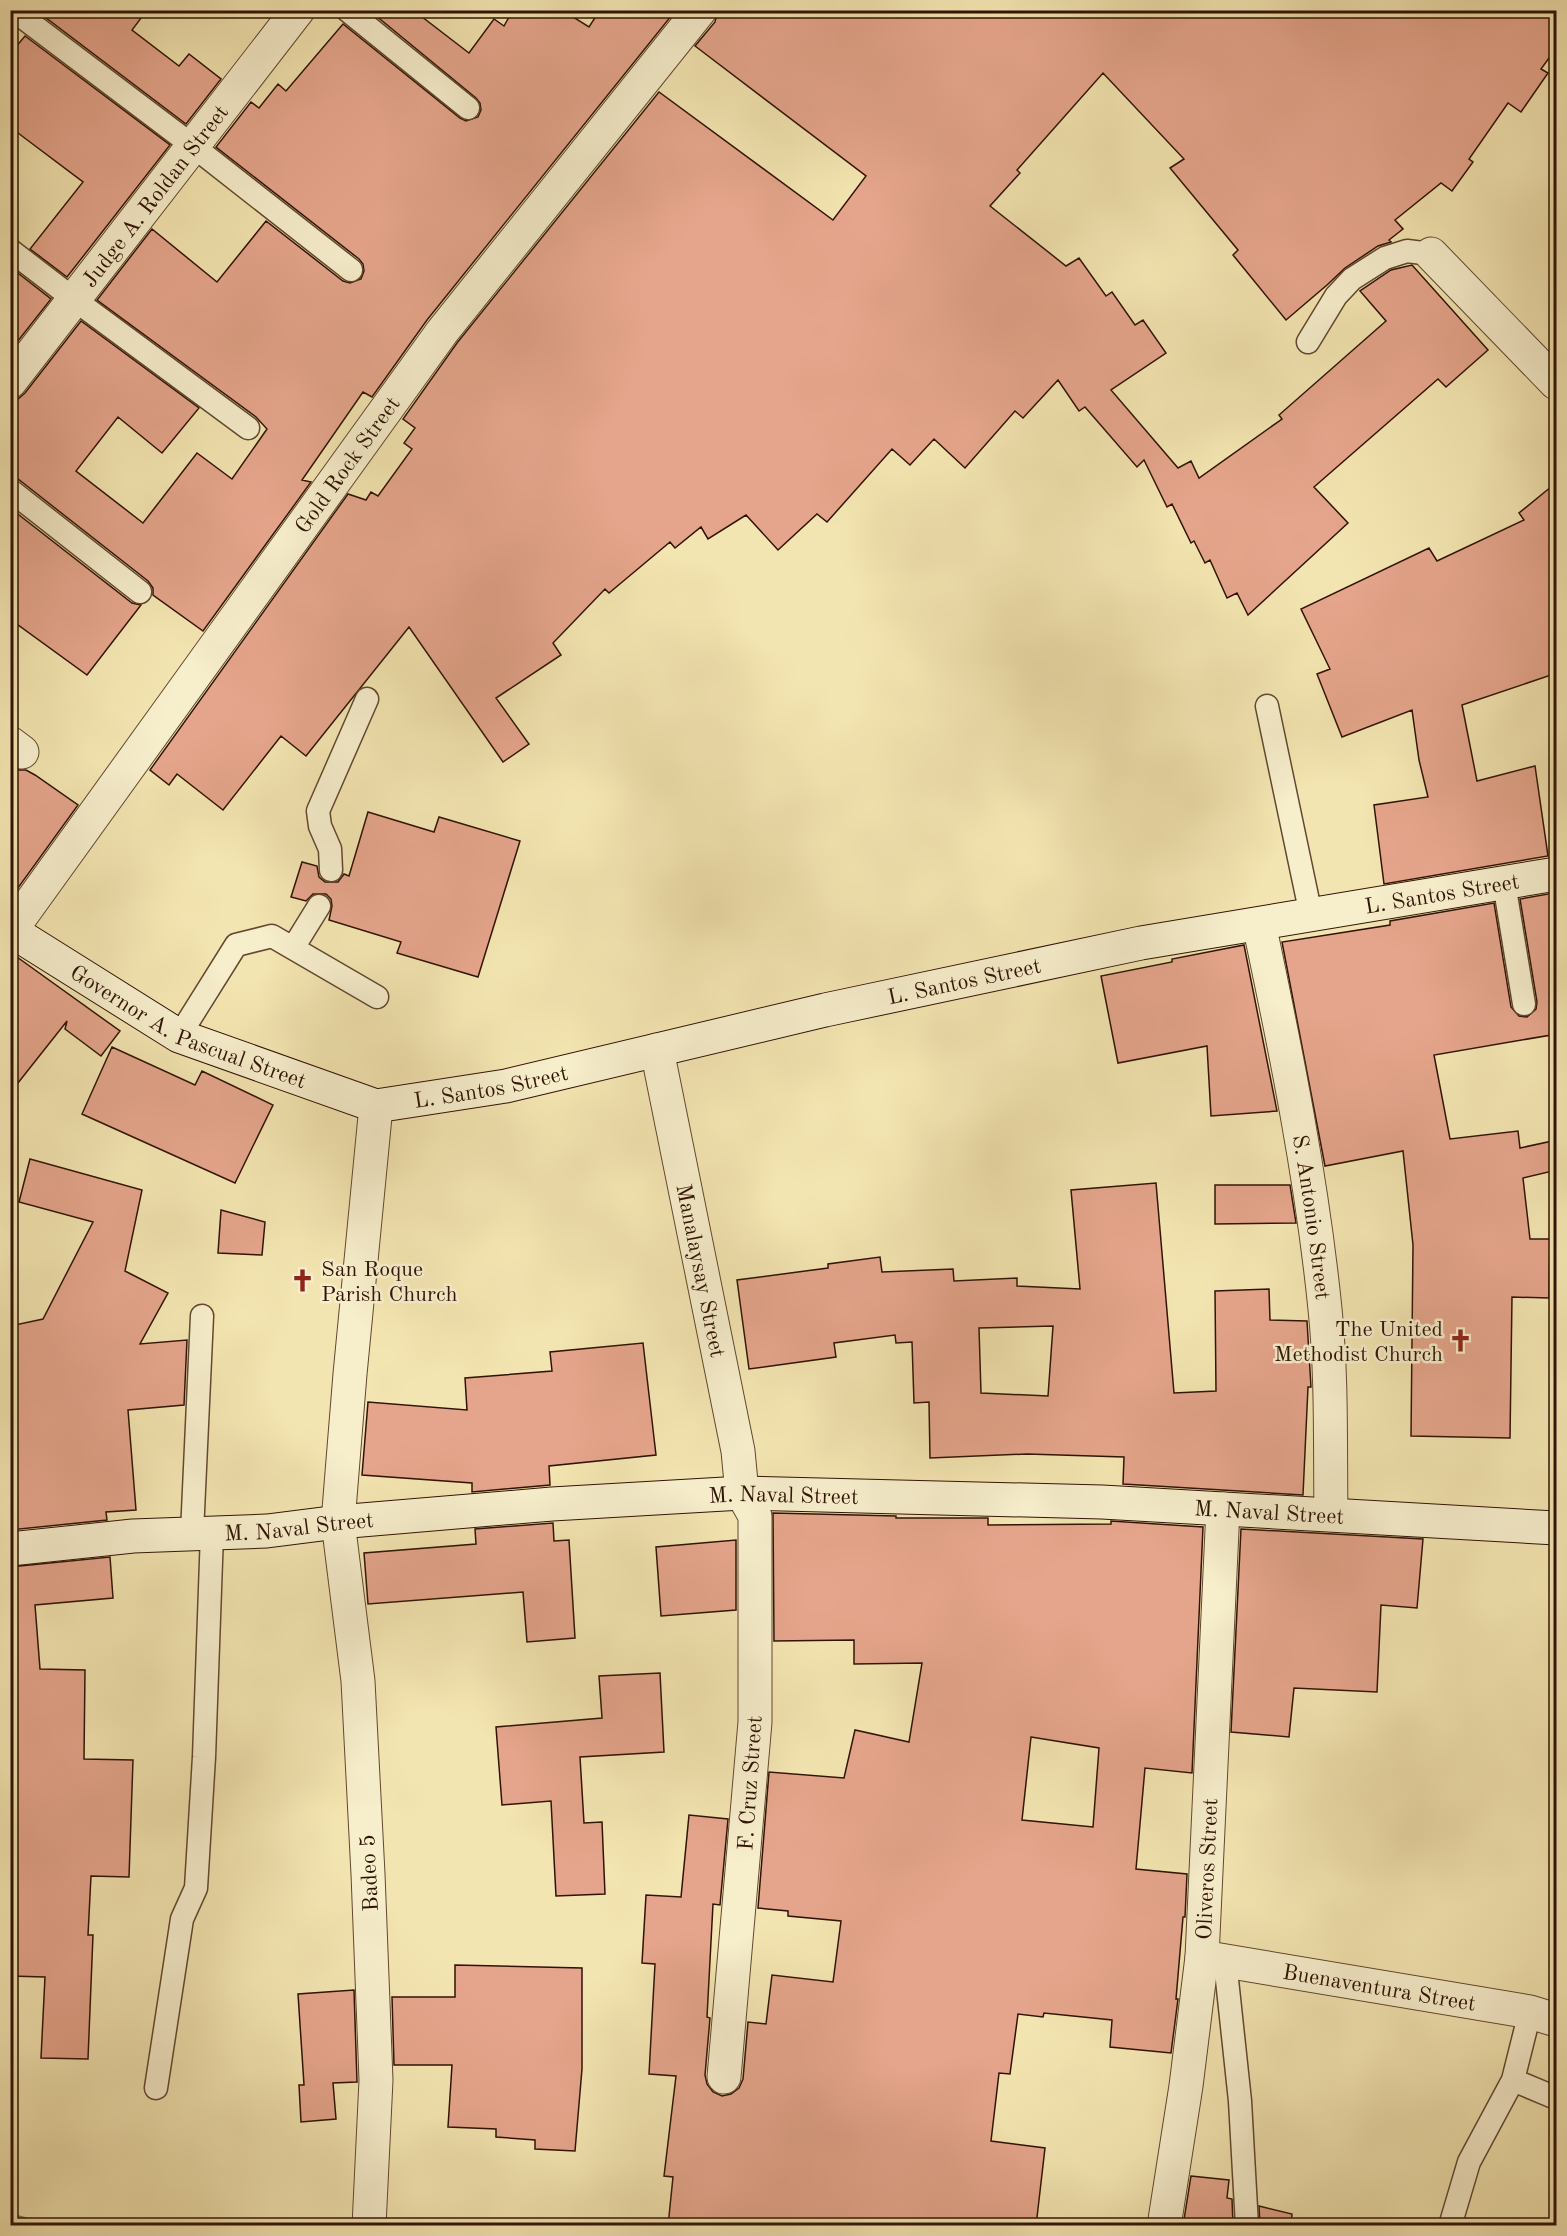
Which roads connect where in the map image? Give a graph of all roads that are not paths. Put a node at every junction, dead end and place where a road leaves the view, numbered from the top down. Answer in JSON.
{"nodes":[{"id":1,"x":13,"y":10,"type":"edge"},
{"id":2,"x":298,"y":10,"type":"edge"},
{"id":3,"x":347,"y":10,"type":"edge"},
{"id":4,"x":700,"y":10,"type":"edge"},
{"id":5,"x":468,"y":108,"type":"dead end"},
{"id":6,"x":193,"y":146,"type":"junction"},
{"id":7,"x":10,"y":250,"type":"edge"},
{"id":8,"x":1431,"y":254,"type":"joint"},
{"id":9,"x":351,"y":270,"type":"dead end"},
{"id":10,"x":75,"y":300,"type":"junction"},
{"id":11,"x":1308,"y":342,"type":"dead end"},
{"id":12,"x":10,"y":382,"type":"edge"},
{"id":13,"x":1557,"y":383,"type":"edge"},
{"id":14,"x":248,"y":428,"type":"dead end"},
{"id":15,"x":10,"y":490,"type":"edge"},
{"id":16,"x":140,"y":592,"type":"dead end"},
{"id":17,"x":367,"y":699,"type":"dead end"},
{"id":18,"x":1267,"y":705,"type":"dead end"},
{"id":19,"x":331,"y":870,"type":"dead end"},
{"id":20,"x":1557,"y":874,"type":"edge"},
{"id":21,"x":1504,"y":883,"type":"junction"},
{"id":22,"x":319,"y":906,"type":"dead end"},
{"id":23,"x":1311,"y":915,"type":"junction"},
{"id":24,"x":1259,"y":924,"type":"junction"},
{"id":25,"x":10,"y":930,"type":"edge"},
{"id":26,"x":293,"y":948,"type":"junction"},
{"id":27,"x":377,"y":997,"type":"dead end"},
{"id":28,"x":1524,"y":1004,"type":"dead end"},
{"id":29,"x":179,"y":1036,"type":"junction"},
{"id":30,"x":657,"y":1050,"type":"junction"},
{"id":31,"x":376,"y":1106,"type":"junction"},
{"id":32,"x":202,"y":1317,"type":"dead end"},
{"id":33,"x":741,"y":1493,"type":"junction"},
{"id":34,"x":1223,"y":1509,"type":"junction"},
{"id":35,"x":1331,"y":1514,"type":"junction"},
{"id":36,"x":338,"y":1522,"type":"junction"},
{"id":37,"x":1557,"y":1528,"type":"edge"},
{"id":38,"x":202,"y":1533,"type":"junction"},
{"id":39,"x":10,"y":1549,"type":"edge"},
{"id":40,"x":1214,"y":1959,"type":"junction"},
{"id":41,"x":1543,"y":2016,"type":"edge"},
{"id":42,"x":724,"y":2077,"type":"dead end"},
{"id":43,"x":1513,"y":2080,"type":"junction"},
{"id":44,"x":156,"y":2088,"type":"dead end"},
{"id":45,"x":1557,"y":2098,"type":"edge"},
{"id":46,"x":369,"y":2226,"type":"edge"},
{"id":47,"x":1164,"y":2226,"type":"edge"},
{"id":48,"x":1247,"y":2226,"type":"edge"},
{"id":49,"x":1450,"y":2226,"type":"edge"}],
"edges":[{"from":1,"to":6,"type":"lane"},
{"from":2,"to":6,"type":"street","name":"Judge A. Roldan Street"},
{"from":3,"to":5,"type":"lane"},
{"from":4,"to":25,"type":"street","name":"Gold Rock Street"},
{"from":6,"to":9,"type":"lane"},
{"from":6,"to":10,"type":"street","name":"Judge A. Roldan Street"},
{"from":7,"to":10,"type":"lane"},
{"from":8,"to":11,"type":"lane"},
{"from":8,"to":13,"type":"street"},
{"from":10,"to":12,"type":"street","name":"Judge A. Roldan Street"},
{"from":10,"to":14,"type":"lane"},
{"from":15,"to":16,"type":"lane"},
{"from":17,"to":19,"type":"lane"},
{"from":18,"to":23,"type":"lane"},
{"from":20,"to":21,"type":"street","name":"L. Santos Street"},
{"from":21,"to":23,"type":"street","name":"L. Santos Street"},
{"from":21,"to":28,"type":"lane"},
{"from":22,"to":26,"type":"lane"},
{"from":23,"to":24,"type":"street","name":"L. Santos Street"},
{"from":24,"to":30,"type":"street","name":"L. Santos Street"},
{"from":24,"to":35,"type":"street","name":"S. Antonio Street"},
{"from":25,"to":29,"type":"street","name":"Governor A. Pascual Street"},
{"from":26,"to":27,"type":"lane"},
{"from":26,"to":29,"type":"lane"},
{"from":29,"to":31,"type":"street","name":"Governor A. Pascual Street"},
{"from":30,"to":31,"type":"street","name":"L. Santos Street"},
{"from":30,"to":33,"type":"street","name":"Manalaysay Street"},
{"from":31,"to":36,"type":"street","name":"Badeo 5"},
{"from":32,"to":38,"type":"lane"},
{"from":33,"to":34,"type":"street","name":"M. Naval Street"},
{"from":33,"to":36,"type":"street","name":"M. Naval Street"},
{"from":33,"to":42,"type":"street","name":"F. Cruz Street"},
{"from":34,"to":35,"type":"street","name":"M. Naval Street"},
{"from":34,"to":40,"type":"street","name":"Oliveros Street"},
{"from":35,"to":37,"type":"street","name":"M. Naval Street"},
{"from":36,"to":38,"type":"street","name":"M. Naval Street"},
{"from":36,"to":46,"type":"street","name":"Badeo 5"},
{"from":38,"to":39,"type":"street","name":"M. Naval Street"},
{"from":38,"to":44,"type":"lane"},
{"from":40,"to":41,"type":"street","name":"Buenaventura Street"},
{"from":40,"to":47,"type":"street","name":"Oliveros Street"},
{"from":40,"to":48,"type":"lane"},
{"from":41,"to":43,"type":"lane"},
{"from":43,"to":45,"type":"lane"},
{"from":43,"to":49,"type":"lane"}]}
